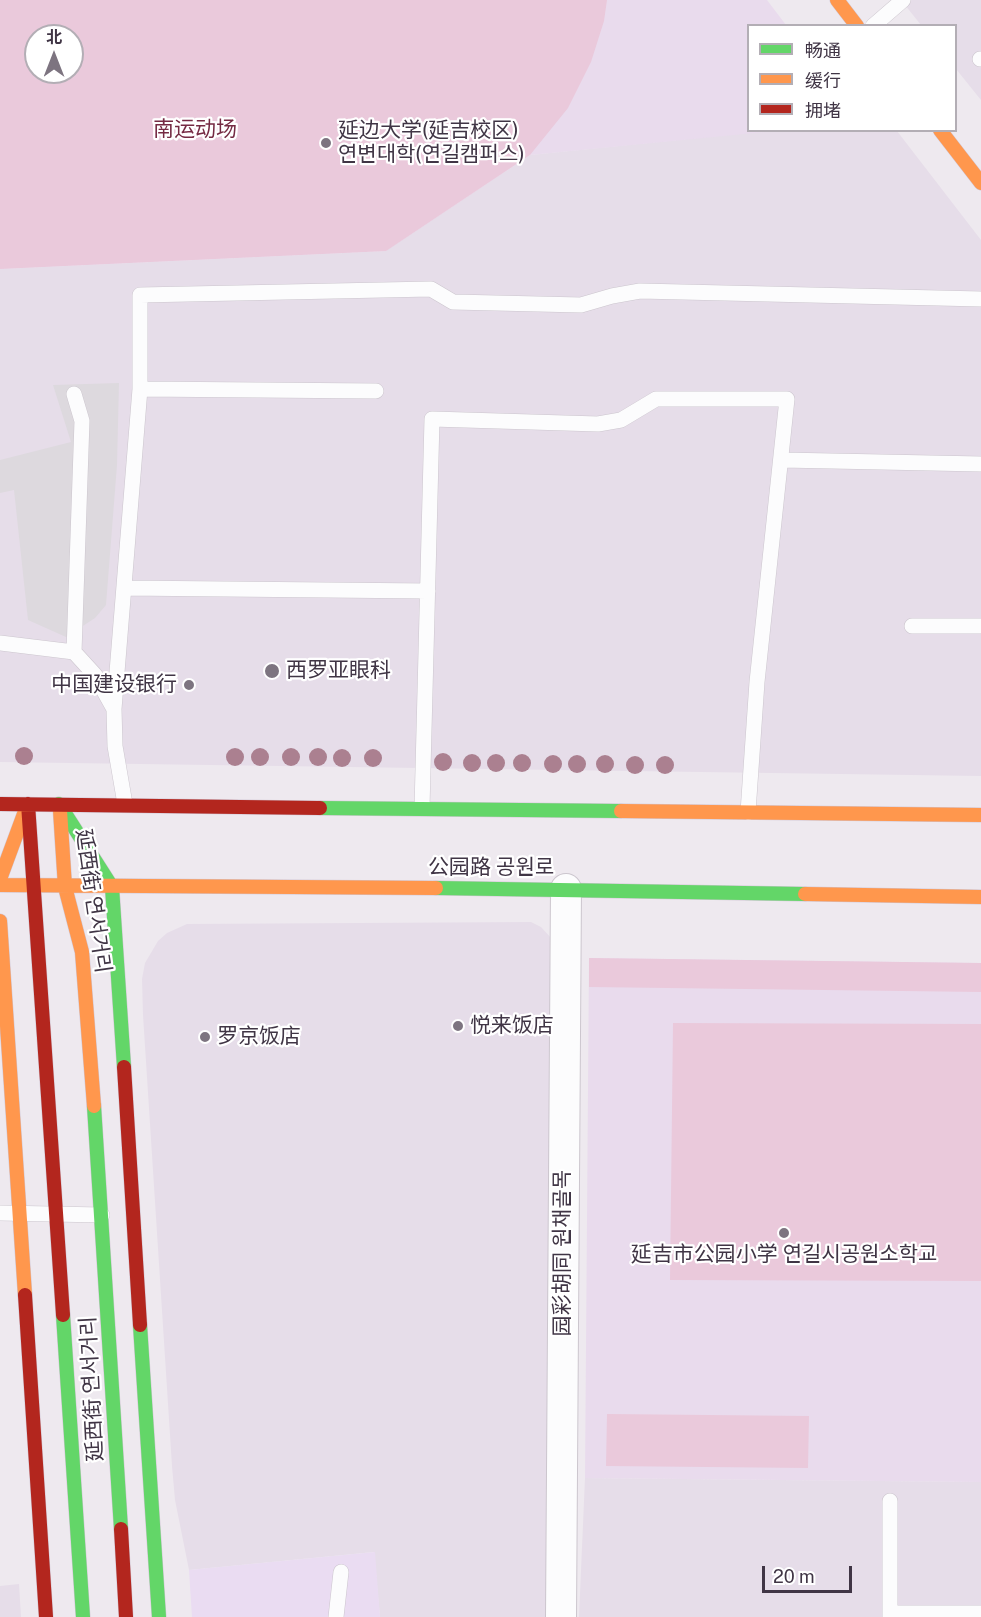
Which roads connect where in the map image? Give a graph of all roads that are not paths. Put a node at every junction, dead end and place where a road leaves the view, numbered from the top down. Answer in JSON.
{"nodes":[{"id":1,"x":837,"y":0,"type":"edge"},
{"id":2,"x":903,"y":0,"type":"edge"},
{"id":3,"x":855,"y":24,"type":"edge"},
{"id":4,"x":875,"y":24,"type":"edge"},
{"id":5,"x":942,"y":132,"type":"edge"},
{"id":6,"x":981,"y":183,"type":"edge"},
{"id":7,"x":981,"y":299,"type":"edge"},
{"id":8,"x":140,"y":389,"type":"junction"},
{"id":9,"x":376,"y":391,"type":"dead end"},
{"id":10,"x":74,"y":394,"type":"dead end"},
{"id":11,"x":782,"y":460,"type":"junction"},
{"id":12,"x":981,"y":464,"type":"edge"},
{"id":13,"x":124,"y":588,"type":"junction"},
{"id":14,"x":428,"y":591,"type":"junction"},
{"id":15,"x":912,"y":626,"type":"dead end"},
{"id":16,"x":981,"y":626,"type":"edge"},
{"id":17,"x":0,"y":643,"type":"edge"},
{"id":18,"x":74,"y":652,"type":"junction"},
{"id":19,"x":114,"y":709,"type":"junction"},
{"id":20,"x":0,"y":804,"type":"edge"},
{"id":21,"x":28,"y":804,"type":"junction"},
{"id":22,"x":59,"y":804,"type":"junction"},
{"id":23,"x":125,"y":804,"type":"junction"},
{"id":24,"x":422,"y":808,"type":"junction"},
{"id":25,"x":748,"y":812,"type":"junction"},
{"id":26,"x":981,"y":815,"type":"edge"},
{"id":27,"x":0,"y":879,"type":"edge"},
{"id":28,"x":0,"y":885,"type":"edge"},
{"id":29,"x":34,"y":886,"type":"junction"},
{"id":30,"x":66,"y":887,"type":"junction"},
{"id":31,"x":112,"y":887,"type":"junction"},
{"id":32,"x":566,"y":889,"type":"junction"},
{"id":33,"x":981,"y":897,"type":"edge"},
{"id":34,"x":0,"y":921,"type":"edge"},
{"id":35,"x":0,"y":1212,"type":"edge"},
{"id":36,"x":19,"y":1213,"type":"junction"},
{"id":37,"x":56,"y":1213,"type":"junction"},
{"id":38,"x":102,"y":1215,"type":"junction"},
{"id":39,"x":890,"y":1501,"type":"dead end"},
{"id":40,"x":341,"y":1572,"type":"dead end"},
{"id":41,"x":981,"y":1613,"type":"edge"},
{"id":42,"x":890,"y":1615,"type":"edge"},
{"id":43,"x":46,"y":1617,"type":"edge"},
{"id":44,"x":83,"y":1617,"type":"edge"},
{"id":45,"x":126,"y":1617,"type":"edge"},
{"id":46,"x":159,"y":1617,"type":"edge"},
{"id":47,"x":336,"y":1617,"type":"edge"},
{"id":48,"x":561,"y":1617,"type":"edge"}],
"edges":[{"from":1,"to":3,"type":"main road"},
{"from":2,"to":4,"type":"lane"},
{"from":5,"to":6,"type":"main road"},
{"from":7,"to":8,"type":"lane"},
{"from":8,"to":9,"type":"lane"},
{"from":8,"to":13,"type":"lane"},
{"from":10,"to":18,"type":"lane"},
{"from":11,"to":12,"type":"lane"},
{"from":11,"to":14,"type":"lane"},
{"from":11,"to":25,"type":"lane"},
{"from":13,"to":14,"type":"lane"},
{"from":13,"to":19,"type":"lane"},
{"from":14,"to":24,"type":"lane"},
{"from":15,"to":16,"type":"lane"},
{"from":17,"to":18,"type":"lane"},
{"from":18,"to":19,"type":"lane"},
{"from":19,"to":23,"type":"lane"},
{"from":20,"to":21,"type":"main road"},
{"from":21,"to":22,"type":"main road"},
{"from":21,"to":27,"type":"main road"},
{"from":21,"to":29,"type":"main road","name":"延西街 연서거리"},
{"from":22,"to":23,"type":"main road"},
{"from":22,"to":30,"type":"main road","name":"延西街 연서거리"},
{"from":22,"to":31,"type":"main road","name":"延西街 연서거리"},
{"from":23,"to":24,"type":"main road"},
{"from":24,"to":25,"type":"main road"},
{"from":25,"to":26,"type":"main road"},
{"from":28,"to":29,"type":"main road","name":"公园路 공원로"},
{"from":29,"to":30,"type":"main road","name":"公园路 공원로"},
{"from":29,"to":37,"type":"main road","name":"延西街 연서거리"},
{"from":30,"to":31,"type":"main road","name":"公园路 공원로"},
{"from":30,"to":38,"type":"main road","name":"延西街 연서거리"},
{"from":31,"to":32,"type":"main road","name":"公园路 공원로"},
{"from":31,"to":46,"type":"main road","name":"延西街 연서거리"},
{"from":32,"to":33,"type":"main road","name":"公园路 공원로"},
{"from":32,"to":48,"type":"street","name":"园彩胡同 원채골목"},
{"from":34,"to":36,"type":"main road"},
{"from":35,"to":36,"type":"lane"},
{"from":36,"to":37,"type":"lane"},
{"from":36,"to":43,"type":"main road"},
{"from":37,"to":38,"type":"lane"},
{"from":37,"to":44,"type":"main road","name":"延西街 연서거리"},
{"from":38,"to":45,"type":"main road","name":"延西街 연서거리"},
{"from":39,"to":42,"type":"lane"},
{"from":40,"to":47,"type":"lane"},
{"from":41,"to":42,"type":"lane"}]}
